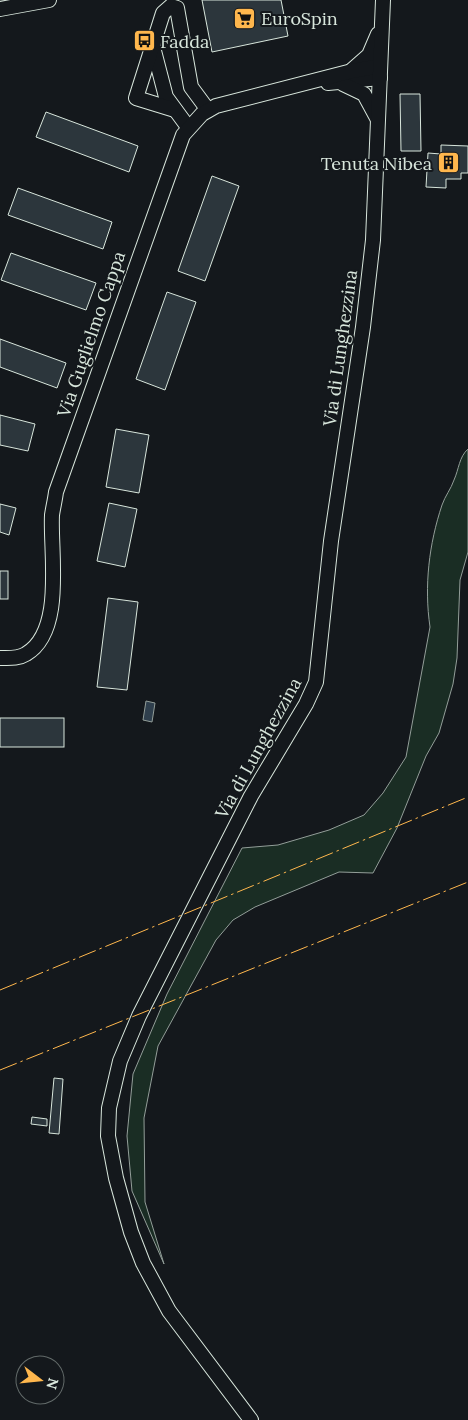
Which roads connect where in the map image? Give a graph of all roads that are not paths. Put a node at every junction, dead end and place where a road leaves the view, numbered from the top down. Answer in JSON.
{"nodes":[{"id":1,"x":50,"y":0,"type":"edge"},
{"id":2,"x":383,"y":0,"type":"edge"},
{"id":3,"x":0,"y":9,"type":"edge"},
{"id":4,"x":382,"y":15,"type":"junction"},
{"id":5,"x":153,"y":45,"type":"junction"},
{"id":6,"x":352,"y":71,"type":"junction"},
{"id":7,"x":380,"y":72,"type":"junction"},
{"id":8,"x":340,"y":83,"type":"junction"},
{"id":9,"x":308,"y":84,"type":"junction"},
{"id":10,"x":175,"y":110,"type":"junction"},
{"id":11,"x":208,"y":110,"type":"junction"},
{"id":12,"x":378,"y":122,"type":"junction"},
{"id":13,"x":188,"y":127,"type":"junction"},
{"id":14,"x":0,"y":658,"type":"edge"},
{"id":15,"x":251,"y":1420,"type":"edge"}],
"edges":[{"from":1,"to":3,"type":"street"},
{"from":2,"to":4,"type":"street","name":"Via di Lunghezzina"},
{"from":4,"to":6,"type":"street","name":"Via Guglielmo Cappa"},
{"from":4,"to":7,"type":"street","name":"Via di Lunghezzina"},
{"from":5,"to":10,"type":"street"},
{"from":5,"to":10,"type":"street"},
{"from":5,"to":11,"type":"street"},
{"from":6,"to":7,"type":"street","name":"Via Guglielmo Cappa"},
{"from":6,"to":9,"type":"street","name":"Via Guglielmo Cappa"},
{"from":7,"to":8,"type":"street","name":"Via Guglielmo Cappa"},
{"from":7,"to":12,"type":"street","name":"Via di Lunghezzina"},
{"from":8,"to":9,"type":"street","name":"Via Guglielmo Cappa"},
{"from":8,"to":12,"type":"street","name":"Via Guglielmo Cappa"},
{"from":9,"to":11,"type":"street","name":"Via Guglielmo Cappa"},
{"from":10,"to":13,"type":"street"},
{"from":11,"to":13,"type":"street","name":"Via Guglielmo Cappa"},
{"from":12,"to":15,"type":"street","name":"Via di Lunghezzina"},
{"from":13,"to":14,"type":"street","name":"Via Guglielmo Cappa"}]}
